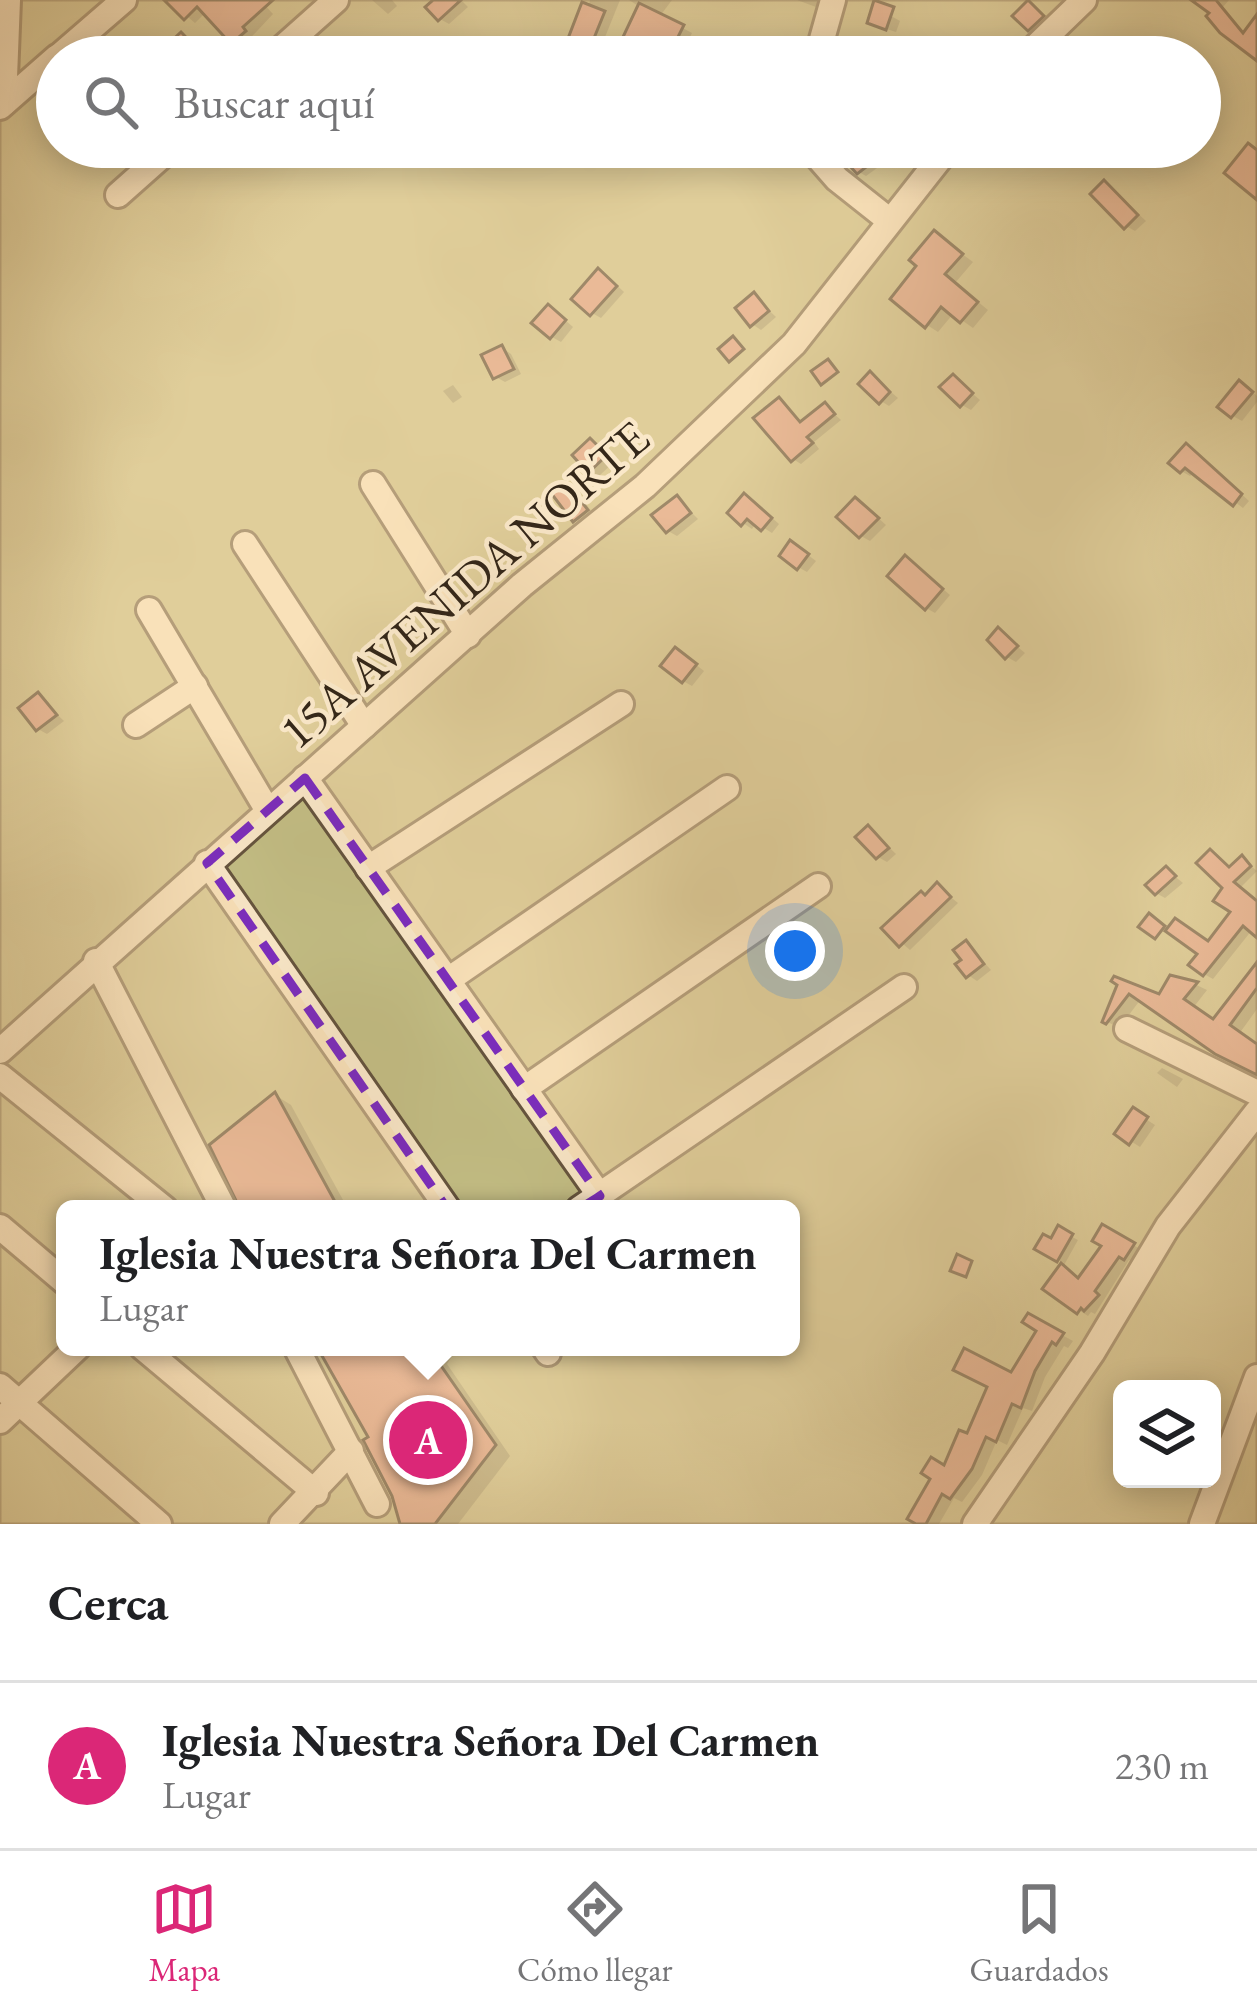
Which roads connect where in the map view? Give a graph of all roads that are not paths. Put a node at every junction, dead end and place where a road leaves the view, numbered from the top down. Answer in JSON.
{"nodes":[{"id":1,"x":8,"y":0,"type":"edge"},
{"id":2,"x":124,"y":0,"type":"edge"},
{"id":3,"x":336,"y":0,"type":"edge"},
{"id":4,"x":832,"y":0,"type":"edge"},
{"id":5,"x":1084,"y":0,"type":"edge"},
{"id":6,"x":82,"y":36,"type":"edge"},
{"id":7,"x":296,"y":36,"type":"edge"},
{"id":8,"x":823,"y":36,"type":"edge"},
{"id":9,"x":1047,"y":36,"type":"edge"},
{"id":10,"x":36,"y":75,"type":"edge"},
{"id":11,"x":2,"y":105,"type":"edge"},
{"id":12,"x":148,"y":168,"type":"edge"},
{"id":13,"x":826,"y":168,"type":"edge"},
{"id":14,"x":933,"y":168,"type":"edge"},
{"id":15,"x":118,"y":195,"type":"dead end"},
{"id":16,"x":890,"y":221,"type":"junction"},
{"id":17,"x":373,"y":484,"type":"dead end"},
{"id":18,"x":245,"y":544,"type":"dead end"},
{"id":19,"x":149,"y":610,"type":"dead end"},
{"id":20,"x":468,"y":635,"type":"junction"},
{"id":21,"x":195,"y":686,"type":"junction"},
{"id":22,"x":621,"y":704,"type":"dead end"},
{"id":23,"x":136,"y":725,"type":"dead end"},
{"id":24,"x":364,"y":726,"type":"junction"},
{"id":25,"x":305,"y":778,"type":"junction"},
{"id":26,"x":727,"y":788,"type":"dead end"},
{"id":27,"x":268,"y":811,"type":"junction"},
{"id":28,"x":207,"y":863,"type":"junction"},
{"id":29,"x":368,"y":868,"type":"junction"},
{"id":30,"x":818,"y":886,"type":"dead end"},
{"id":31,"x":96,"y":961,"type":"junction"},
{"id":32,"x":448,"y":980,"type":"junction"},
{"id":33,"x":904,"y":987,"type":"dead end"},
{"id":34,"x":1127,"y":1028,"type":"dead end"},
{"id":35,"x":0,"y":1051,"type":"edge"},
{"id":36,"x":0,"y":1076,"type":"edge"},
{"id":37,"x":524,"y":1089,"type":"junction"},
{"id":38,"x":1257,"y":1093,"type":"edge"},
{"id":39,"x":1257,"y":1112,"type":"edge"},
{"id":40,"x":154,"y":1200,"type":"edge"},
{"id":41,"x":216,"y":1200,"type":"edge"},
{"id":42,"x":442,"y":1200,"type":"edge"},
{"id":43,"x":588,"y":1200,"type":"edge"},
{"id":44,"x":594,"y":1200,"type":"edge"},
{"id":45,"x":0,"y":1227,"type":"edge"},
{"id":46,"x":56,"y":1274,"type":"edge"},
{"id":47,"x":65,"y":1356,"type":"edge"},
{"id":48,"x":153,"y":1356,"type":"edge"},
{"id":49,"x":301,"y":1356,"type":"edge"},
{"id":50,"x":1257,"y":1377,"type":"edge"},
{"id":51,"x":10,"y":1394,"type":"edge"},
{"id":52,"x":0,"y":1420,"type":"edge"},
{"id":53,"x":351,"y":1451,"type":"junction"},
{"id":54,"x":316,"y":1492,"type":"junction"},
{"id":55,"x":377,"y":1504,"type":"dead end"},
{"id":56,"x":159,"y":1524,"type":"edge"},
{"id":57,"x":282,"y":1524,"type":"edge"},
{"id":58,"x":975,"y":1524,"type":"edge"},
{"id":59,"x":1202,"y":1524,"type":"edge"}],
"edges":[{"from":1,"to":11,"type":"street"},
{"from":2,"to":6,"type":"street"},
{"from":3,"to":7,"type":"street"},
{"from":4,"to":8,"type":"street"},
{"from":5,"to":9,"type":"street"},
{"from":10,"to":11,"type":"street"},
{"from":12,"to":15,"type":"street"},
{"from":13,"to":16,"type":"street"},
{"from":14,"to":16,"type":"street","name":"15A AVENIDA NORTE"},
{"from":16,"to":20,"type":"street","name":"15A AVENIDA NORTE"},
{"from":17,"to":20,"type":"street"},
{"from":18,"to":24,"type":"street"},
{"from":19,"to":21,"type":"street"},
{"from":20,"to":24,"type":"street","name":"15A AVENIDA NORTE"},
{"from":21,"to":23,"type":"street"},
{"from":21,"to":27,"type":"street"},
{"from":22,"to":29,"type":"street"},
{"from":24,"to":25,"type":"street","name":"15A AVENIDA NORTE"},
{"from":25,"to":27,"type":"street","name":"15A AVENIDA NORTE"},
{"from":25,"to":29,"type":"street"},
{"from":26,"to":32,"type":"street"},
{"from":27,"to":28,"type":"street","name":"15A AVENIDA NORTE"},
{"from":28,"to":31,"type":"street","name":"15A AVENIDA NORTE"},
{"from":28,"to":42,"type":"street"},
{"from":29,"to":32,"type":"street"},
{"from":30,"to":37,"type":"street"},
{"from":31,"to":35,"type":"street","name":"15A AVENIDA NORTE"},
{"from":31,"to":41,"type":"street"},
{"from":32,"to":37,"type":"street"},
{"from":33,"to":44,"type":"street"},
{"from":34,"to":38,"type":"street"},
{"from":36,"to":40,"type":"street"},
{"from":37,"to":43,"type":"street"},
{"from":39,"to":58,"type":"street"},
{"from":45,"to":46,"type":"street"},
{"from":47,"to":51,"type":"street"},
{"from":48,"to":54,"type":"street"},
{"from":49,"to":53,"type":"street"},
{"from":50,"to":59,"type":"street"},
{"from":51,"to":52,"type":"street"},
{"from":51,"to":56,"type":"street"},
{"from":53,"to":54,"type":"street"},
{"from":53,"to":55,"type":"street"},
{"from":54,"to":57,"type":"street"}]}
